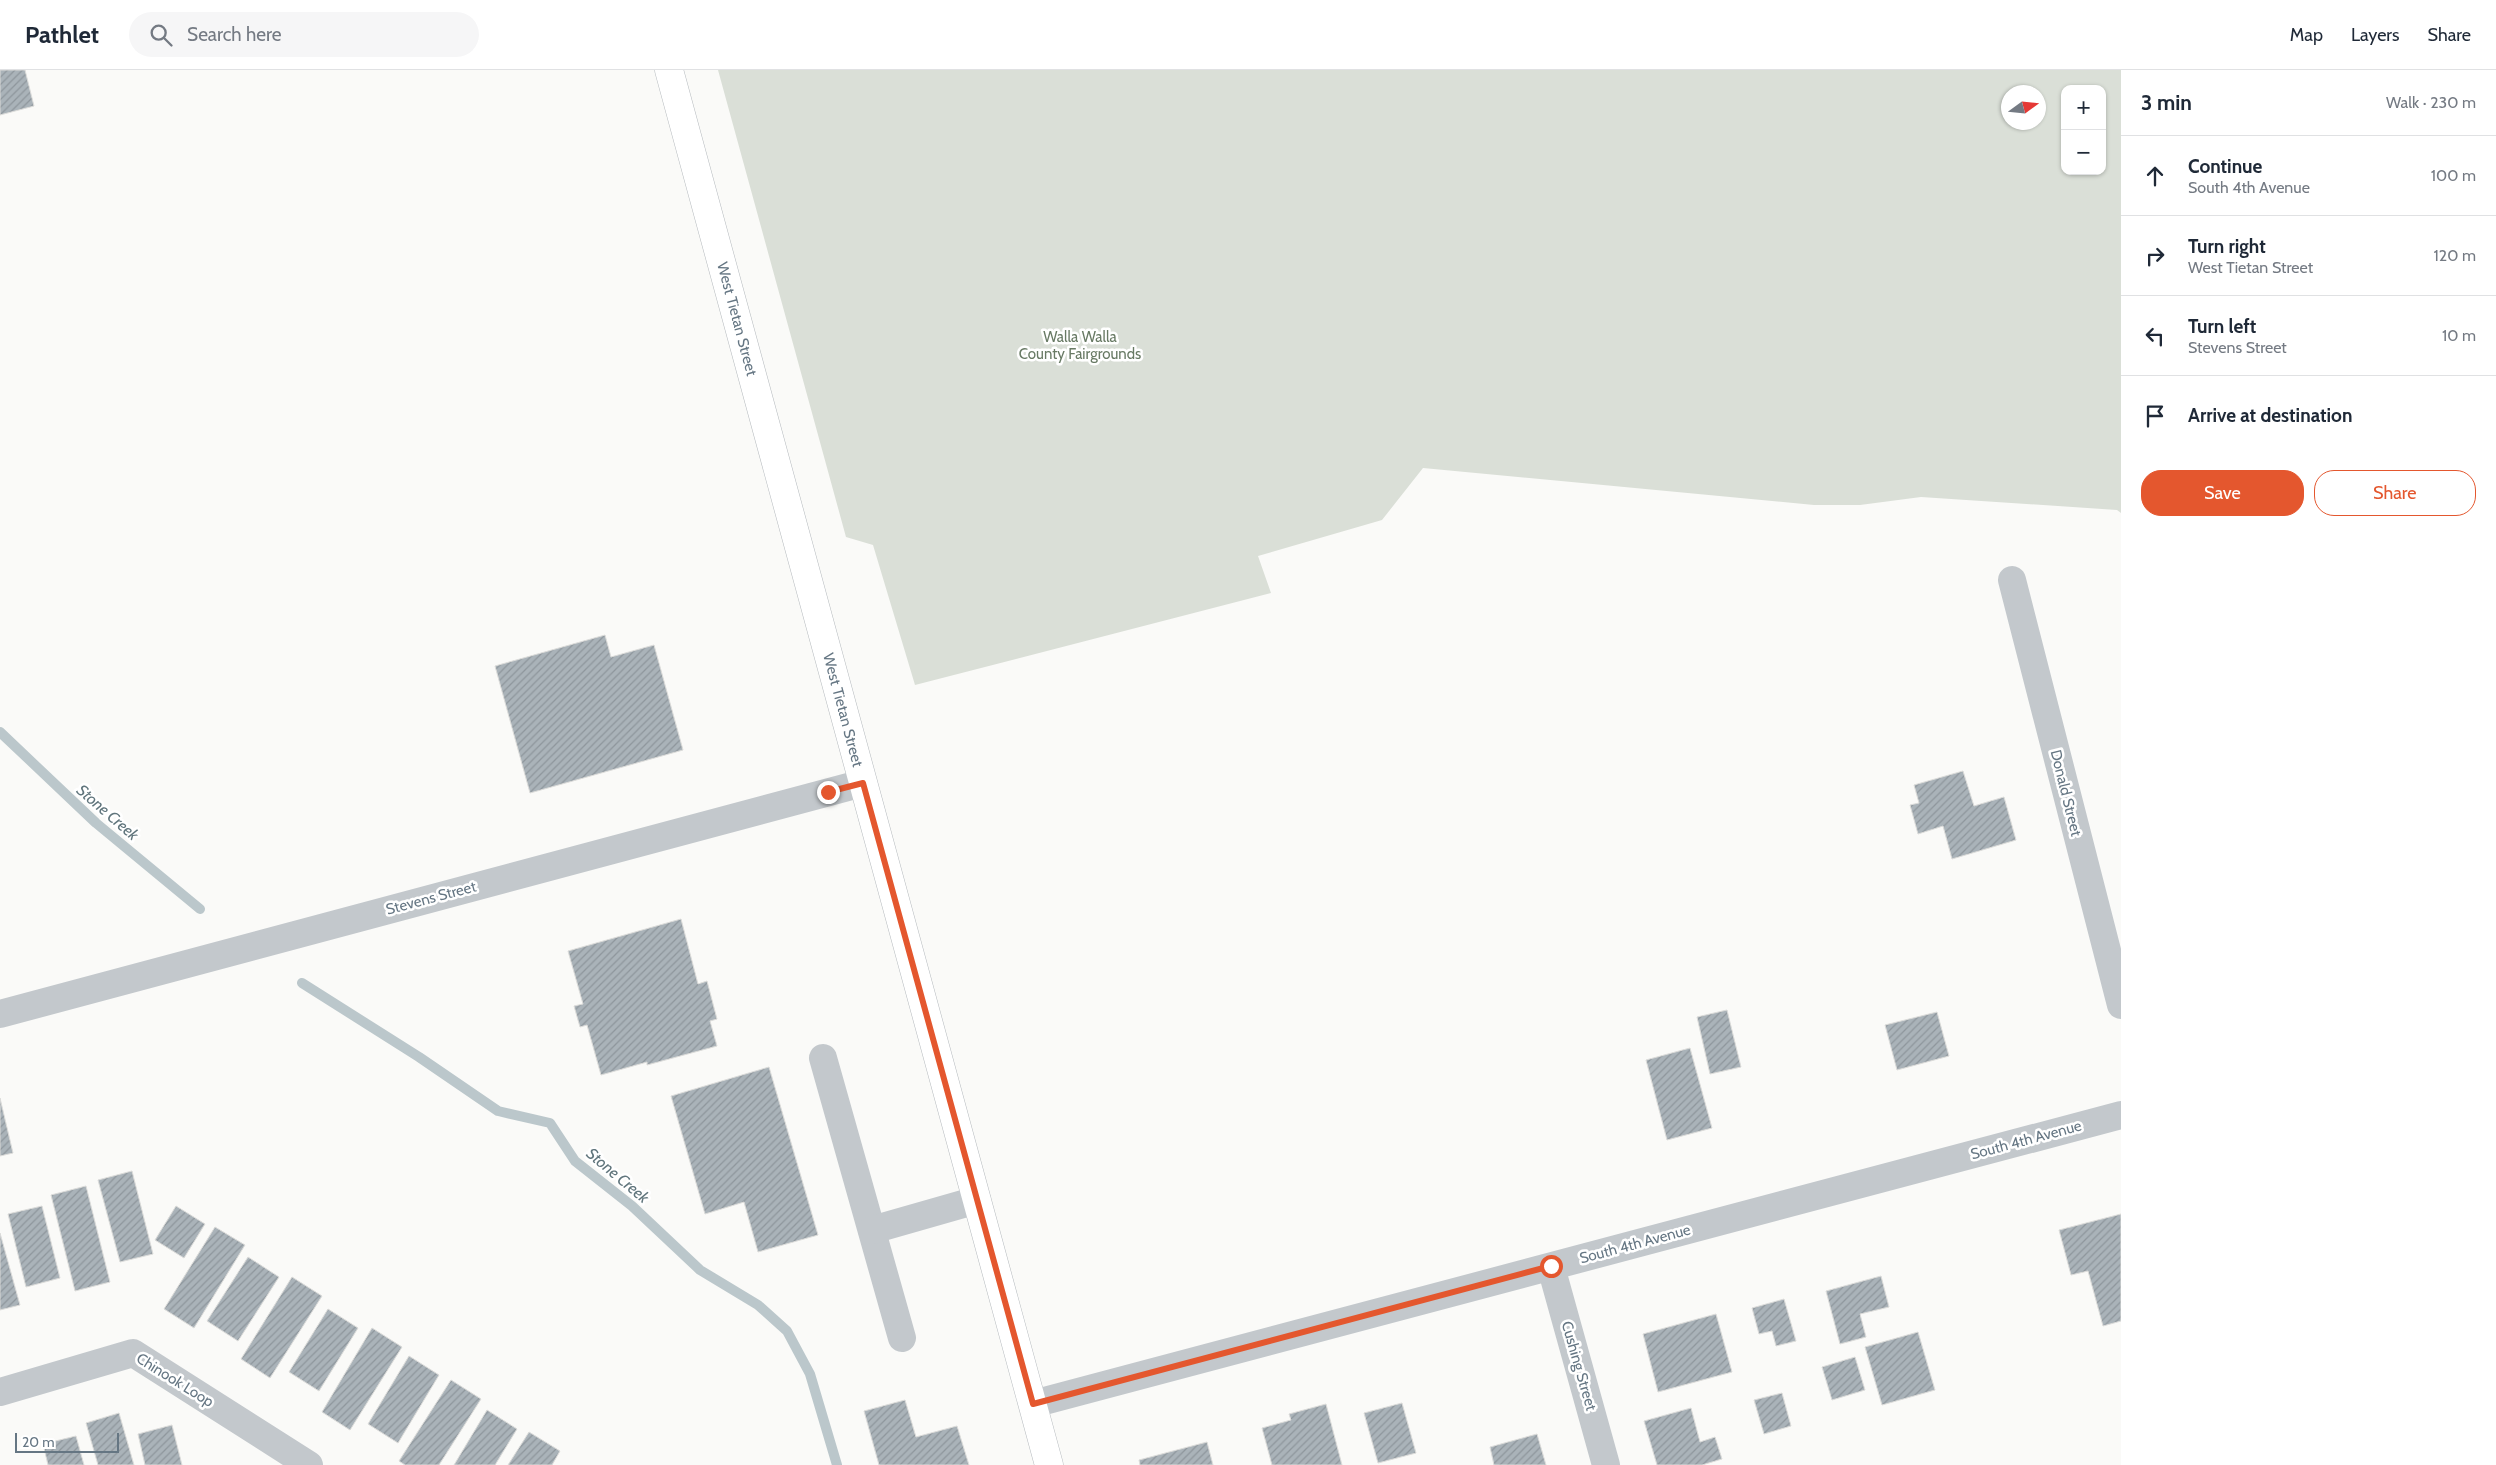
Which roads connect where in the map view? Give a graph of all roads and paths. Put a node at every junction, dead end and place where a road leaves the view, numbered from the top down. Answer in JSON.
{"nodes":[{"id":1,"x":669,"y":70,"type":"edge"},
{"id":2,"x":2012,"y":580,"type":"dead end"},
{"id":3,"x":863,"y":783,"type":"junction"},
{"id":4,"x":2121,"y":1005,"type":"edge"},
{"id":5,"x":0,"y":1014,"type":"edge"},
{"id":6,"x":823,"y":1058,"type":"dead end"},
{"id":7,"x":2121,"y":1114,"type":"edge"},
{"id":8,"x":977,"y":1200,"type":"junction"},
{"id":9,"x":872,"y":1230,"type":"junction"},
{"id":10,"x":1551,"y":1266,"type":"junction"},
{"id":11,"x":902,"y":1338,"type":"dead end"},
{"id":12,"x":0,"y":1392,"type":"edge"},
{"id":13,"x":1033,"y":1404,"type":"junction"},
{"id":14,"x":309,"y":1465,"type":"edge"},
{"id":15,"x":1049,"y":1465,"type":"edge"},
{"id":16,"x":1606,"y":1465,"type":"edge"}],
"edges":[{"from":1,"to":3,"type":"main road","name":"West Tietan Street"},
{"from":2,"to":4,"type":"street","name":"Donald Street"},
{"from":3,"to":5,"type":"street","name":"Stevens Street"},
{"from":3,"to":8,"type":"main road","name":"West Tietan Street"},
{"from":6,"to":9,"type":"street"},
{"from":7,"to":10,"type":"street","name":"South 4th Avenue"},
{"from":8,"to":9,"type":"street"},
{"from":8,"to":13,"type":"main road","name":"West Tietan Street"},
{"from":9,"to":11,"type":"street"},
{"from":10,"to":13,"type":"street","name":"South 4th Avenue"},
{"from":10,"to":16,"type":"street","name":"Cushing Street"},
{"from":12,"to":14,"type":"street","name":"Chinook Loop"},
{"from":13,"to":15,"type":"main road","name":"West Tietan Street"}]}
